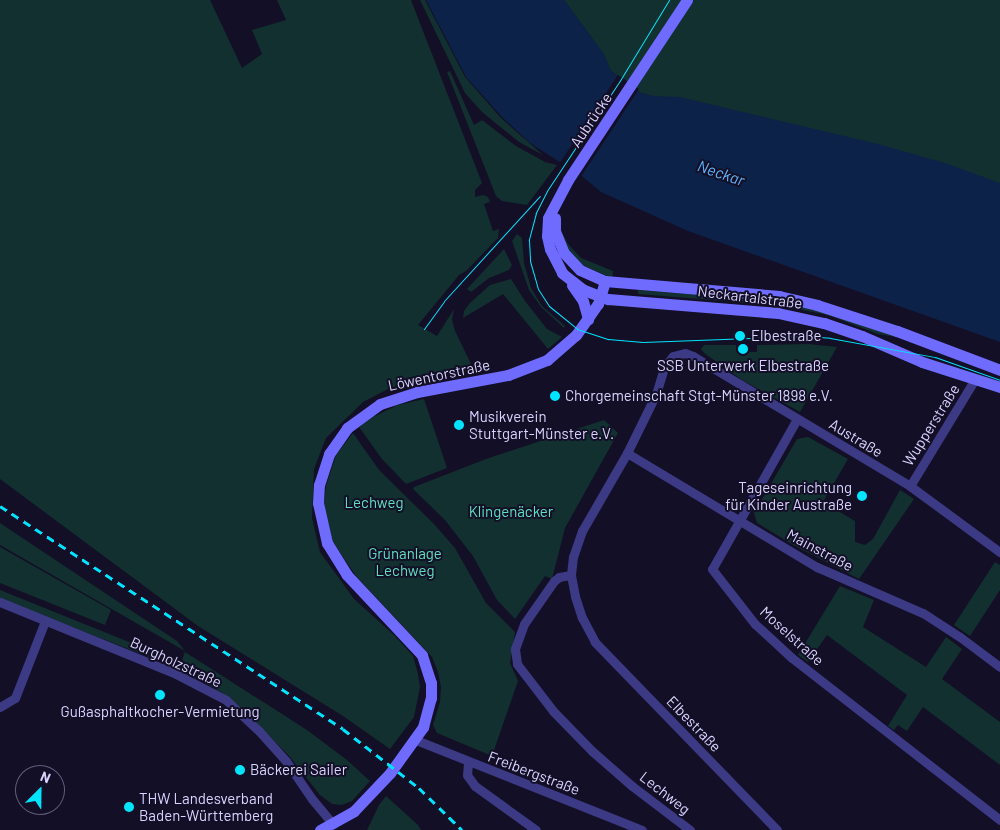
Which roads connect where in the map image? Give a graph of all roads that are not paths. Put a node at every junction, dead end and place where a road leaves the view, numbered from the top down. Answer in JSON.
{"nodes":[{"id":1,"x":687,"y":0,"type":"edge"},
{"id":2,"x":564,"y":187,"type":"joint"},
{"id":3,"x":555,"y":208,"type":"junction"},
{"id":4,"x":568,"y":278,"type":"junction"},
{"id":5,"x":605,"y":281,"type":"junction"},
{"id":6,"x":600,"y":297,"type":"junction"},
{"id":7,"x":588,"y":319,"type":"junction"},
{"id":8,"x":693,"y":356,"type":"joint"},
{"id":9,"x":1000,"y":370,"type":"edge"},
{"id":10,"x":975,"y":379,"type":"junction"},
{"id":11,"x":1000,"y":388,"type":"edge"},
{"id":12,"x":797,"y":419,"type":"junction"},
{"id":13,"x":627,"y":453,"type":"junction"},
{"id":14,"x":910,"y":486,"type":"junction"},
{"id":15,"x":740,"y":520,"type":"junction"},
{"id":16,"x":1000,"y":552,"type":"edge"},
{"id":17,"x":571,"y":575,"type":"junction"},
{"id":18,"x":0,"y":602,"type":"edge"},
{"id":19,"x":45,"y":621,"type":"junction"},
{"id":20,"x":1000,"y":668,"type":"edge"},
{"id":21,"x":0,"y":707,"type":"edge"},
{"id":22,"x":416,"y":740,"type":"junction"},
{"id":23,"x":468,"y":762,"type":"junction"},
{"id":24,"x":1000,"y":820,"type":"edge"},
{"id":25,"x":337,"y":827,"type":"edge"},
{"id":26,"x":320,"y":830,"type":"edge"},
{"id":27,"x":536,"y":830,"type":"edge"},
{"id":28,"x":642,"y":830,"type":"edge"},
{"id":29,"x":690,"y":830,"type":"edge"},
{"id":30,"x":777,"y":830,"type":"edge"}],
"edges":[{"from":1,"to":2,"type":"main road","name":"Aubrücke"},
{"from":2,"to":3,"type":"main road","name":"Neckartalstraße"},
{"from":3,"to":4,"type":"main road","name":"Neckartalstraße"},
{"from":3,"to":5,"type":"main road","name":"Neckartalstraße"},
{"from":4,"to":6,"type":"main road","name":"Neckartalstraße"},
{"from":4,"to":7,"type":"main road"},
{"from":5,"to":6,"type":"main road","name":"Löwentorstraße"},
{"from":5,"to":9,"type":"main road","name":"Neckartalstraße"},
{"from":6,"to":7,"type":"main road","name":"Löwentorstraße"},
{"from":6,"to":10,"type":"main road","name":"Neckartalstraße"},
{"from":7,"to":22,"type":"main road","name":"Löwentorstraße"},
{"from":8,"to":12,"type":"street","name":"Austraße"},
{"from":8,"to":13,"type":"street","name":"Elbestraße"},
{"from":10,"to":11,"type":"main road","name":"Neckartalstraße"},
{"from":10,"to":14,"type":"street","name":"Wupperstraße"},
{"from":12,"to":14,"type":"street","name":"Austraße"},
{"from":12,"to":15,"type":"street","name":"Moselstraße"},
{"from":13,"to":15,"type":"street","name":"Mainstraße"},
{"from":13,"to":17,"type":"street","name":"Elbestraße"},
{"from":14,"to":16,"type":"street","name":"Austraße"},
{"from":15,"to":20,"type":"street","name":"Mainstraße"},
{"from":15,"to":24,"type":"street","name":"Moselstraße"},
{"from":17,"to":29,"type":"street","name":"Lechweg"},
{"from":17,"to":30,"type":"street","name":"Elbestraße"},
{"from":18,"to":19,"type":"street","name":"Burgholzstraße"},
{"from":19,"to":21,"type":"street"},
{"from":19,"to":25,"type":"street","name":"Burgholzstraße"},
{"from":22,"to":23,"type":"street","name":"Freibergstraße"},
{"from":22,"to":25,"type":"main road","name":"Löwentorstraße"},
{"from":23,"to":27,"type":"street"},
{"from":23,"to":28,"type":"street","name":"Freibergstraße"},
{"from":25,"to":26,"type":"main road","name":"Löwentorstraße"}]}
